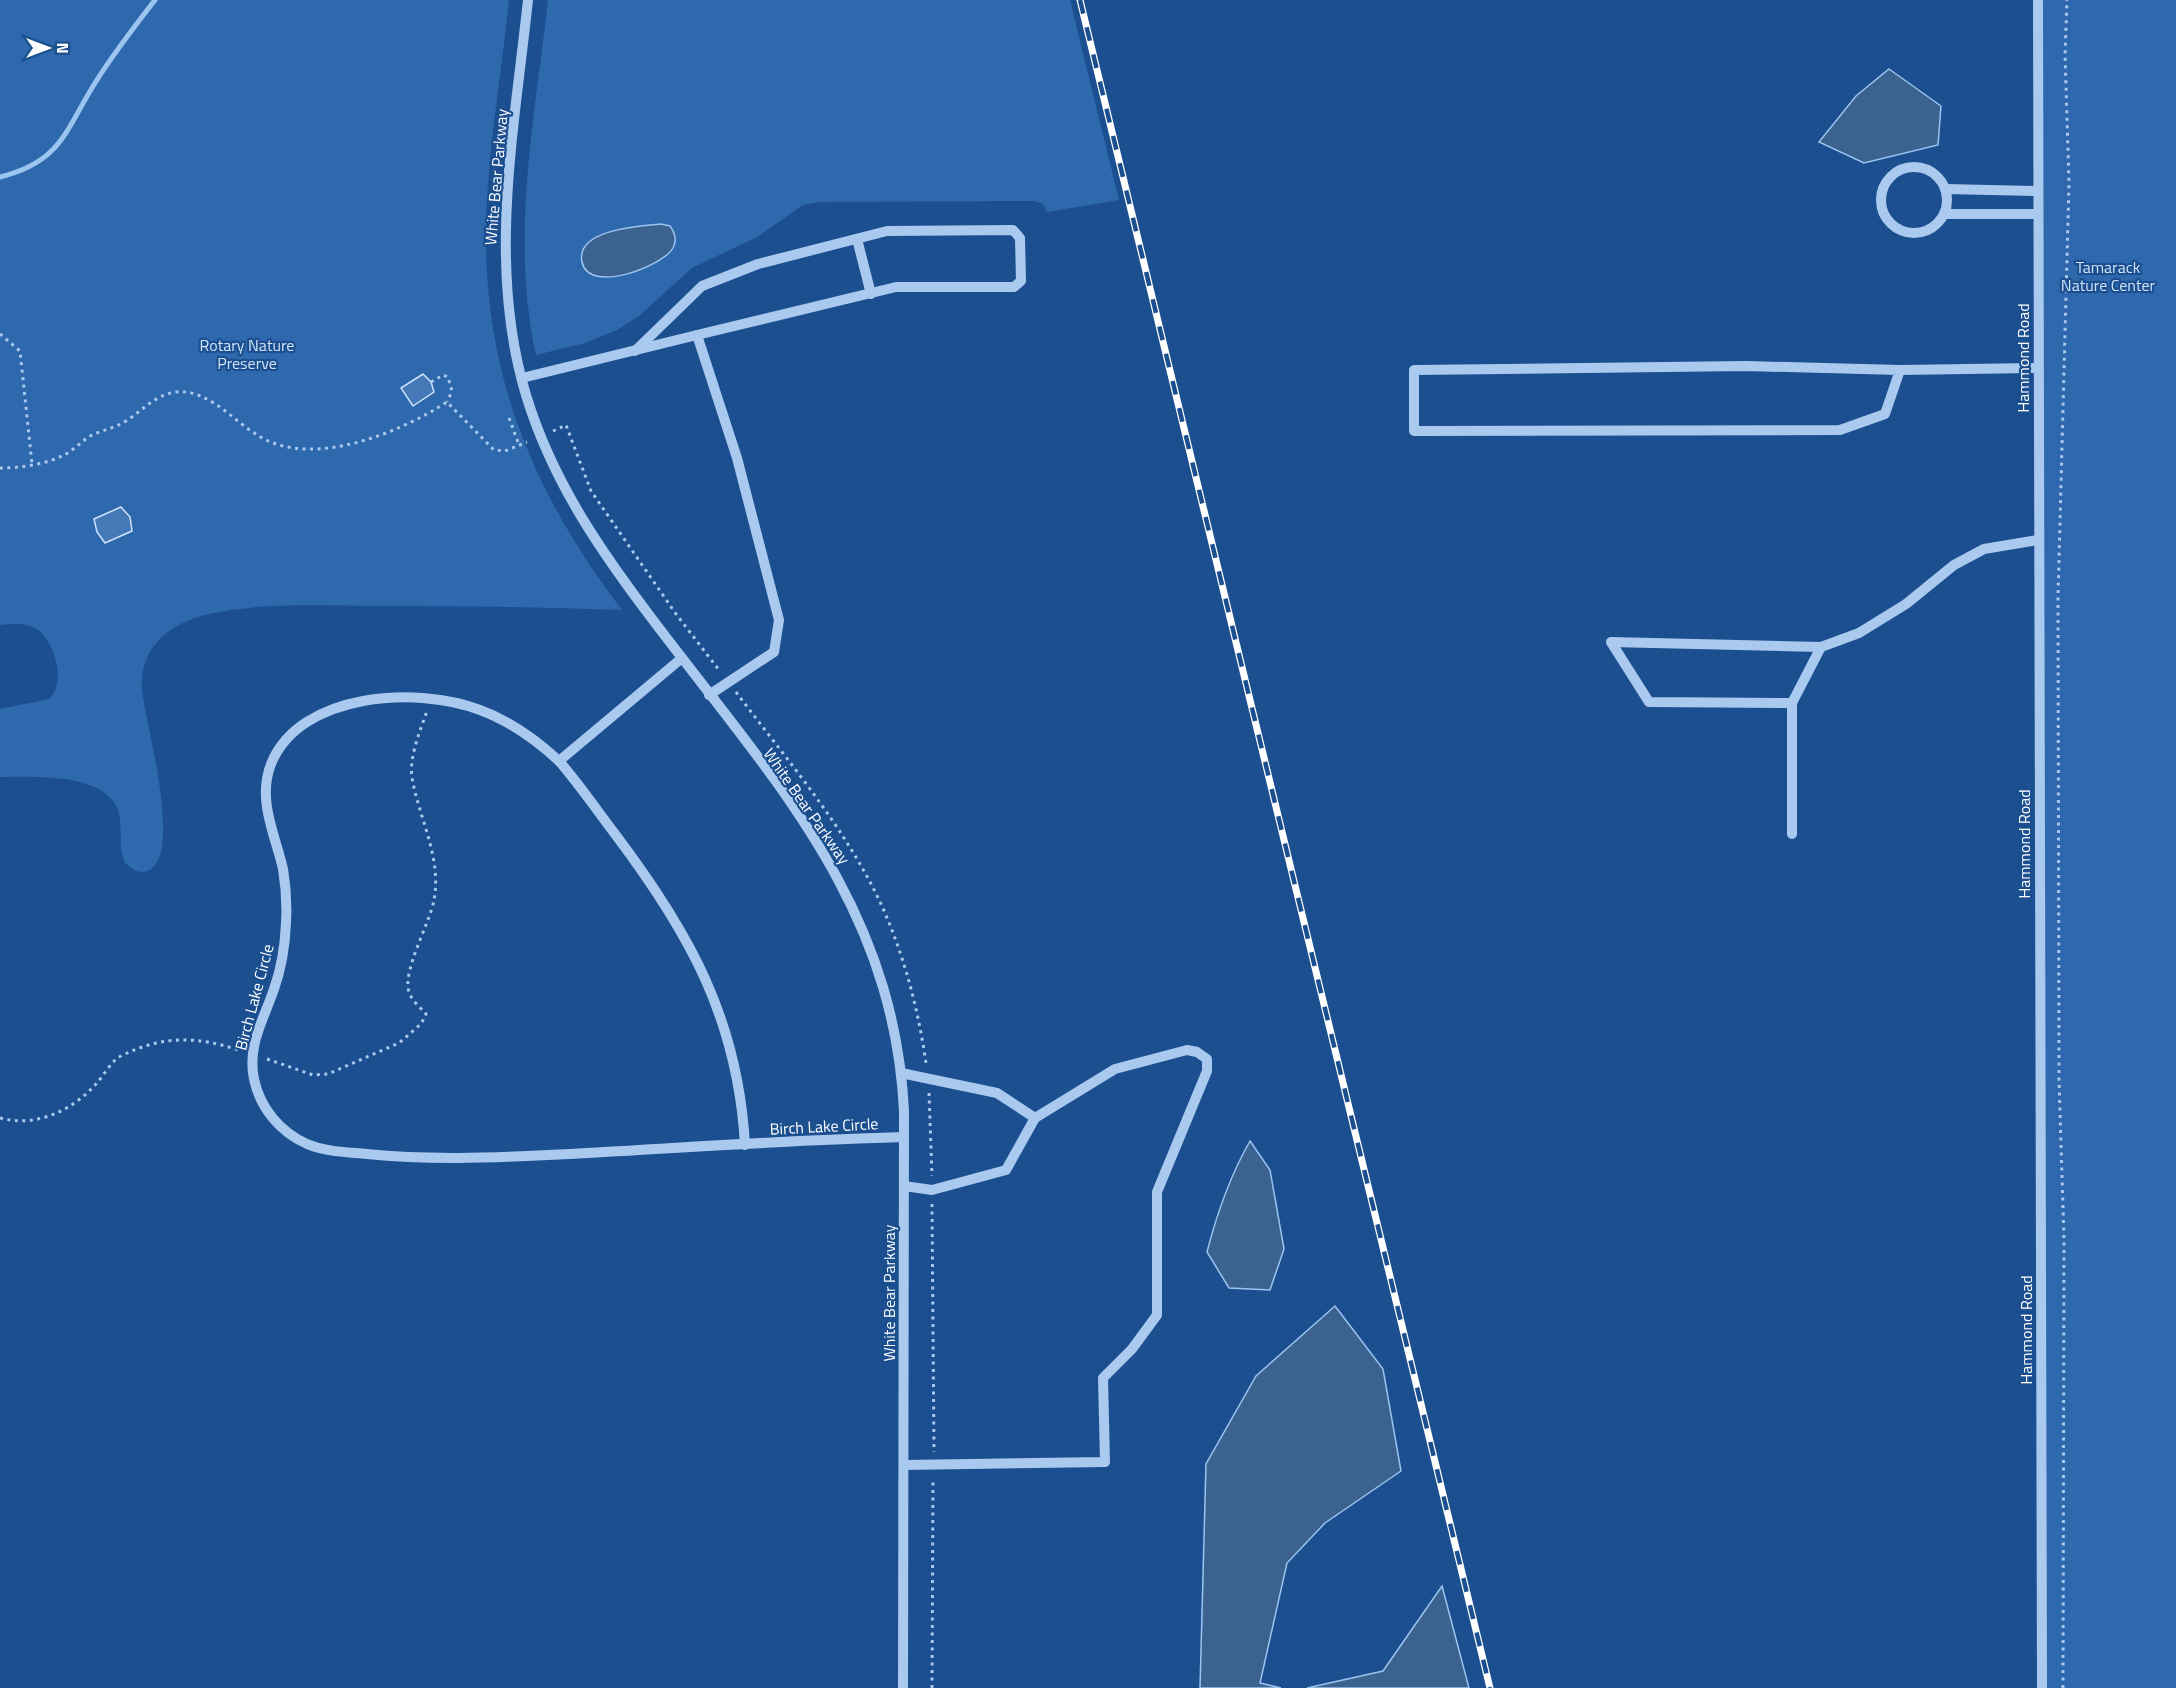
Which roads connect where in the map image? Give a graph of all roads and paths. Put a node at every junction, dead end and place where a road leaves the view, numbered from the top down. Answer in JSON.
{"nodes":[{"id":1,"x":528,"y":0,"type":"edge"},
{"id":2,"x":2038,"y":0,"type":"edge"},
{"id":3,"x":2067,"y":0,"type":"edge"},
{"id":4,"x":1946,"y":189,"type":"junction"},
{"id":5,"x":2038,"y":191,"type":"junction"},
{"id":6,"x":1944,"y":214,"type":"junction"},
{"id":7,"x":2038,"y":214,"type":"junction"},
{"id":8,"x":857,"y":238,"type":"junction"},
{"id":9,"x":870,"y":294,"type":"junction"},
{"id":10,"x":0,"y":334,"type":"edge"},
{"id":11,"x":697,"y":335,"type":"junction"},
{"id":12,"x":635,"y":351,"type":"junction"},
{"id":13,"x":2038,"y":368,"type":"junction"},
{"id":14,"x":1900,"y":370,"type":"junction"},
{"id":15,"x":522,"y":378,"type":"junction"},
{"id":16,"x":431,"y":382,"type":"dead end"},
{"id":17,"x":447,"y":402,"type":"junction"},
{"id":18,"x":510,"y":418,"type":"dead end"},
{"id":19,"x":566,"y":425,"type":"dead end"},
{"id":20,"x":32,"y":464,"type":"junction"},
{"id":21,"x":0,"y":468,"type":"edge"},
{"id":22,"x":2038,"y":540,"type":"junction"},
{"id":23,"x":1821,"y":647,"type":"junction"},
{"id":24,"x":682,"y":658,"type":"junction"},
{"id":25,"x":729,"y":683,"type":"junction"},
{"id":26,"x":709,"y":694,"type":"junction"},
{"id":27,"x":431,"y":698,"type":"junction"},
{"id":28,"x":1792,"y":703,"type":"junction"},
{"id":29,"x":558,"y":761,"type":"junction"},
{"id":30,"x":1792,"y":834,"type":"dead end"},
{"id":31,"x":252,"y":1054,"type":"junction"},
{"id":32,"x":901,"y":1073,"type":"junction"},
{"id":33,"x":927,"y":1077,"type":"junction"},
{"id":34,"x":0,"y":1118,"type":"edge"},
{"id":35,"x":1035,"y":1118,"type":"junction"},
{"id":36,"x":904,"y":1137,"type":"junction"},
{"id":37,"x":745,"y":1145,"type":"junction"},
{"id":38,"x":904,"y":1186,"type":"junction"},
{"id":39,"x":932,"y":1190,"type":"junction"},
{"id":40,"x":934,"y":1463,"type":"junction"},
{"id":41,"x":904,"y":1465,"type":"junction"},
{"id":42,"x":903,"y":1688,"type":"edge"},
{"id":43,"x":932,"y":1688,"type":"edge"},
{"id":44,"x":2042,"y":1688,"type":"edge"},
{"id":45,"x":2063,"y":1688,"type":"edge"}],
"edges":[{"from":1,"to":15,"type":"street","name":"White Bear Parkway"},
{"from":2,"to":5,"type":"street","name":"Hammond Road"},
{"from":3,"to":45,"type":"path"},
{"from":4,"to":5,"type":"street"},
{"from":4,"to":6,"type":"street"},
{"from":4,"to":6,"type":"street"},
{"from":5,"to":7,"type":"street","name":"Hammond Road"},
{"from":6,"to":7,"type":"street"},
{"from":7,"to":13,"type":"street","name":"Hammond Road"},
{"from":8,"to":9,"type":"street"},
{"from":8,"to":9,"type":"street"},
{"from":8,"to":12,"type":"street"},
{"from":9,"to":11,"type":"street"},
{"from":10,"to":20,"type":"path"},
{"from":11,"to":12,"type":"street"},
{"from":11,"to":25,"type":"street"},
{"from":12,"to":15,"type":"street"},
{"from":13,"to":14,"type":"street"},
{"from":13,"to":22,"type":"street","name":"Hammond Road"},
{"from":14,"to":14,"type":"street"},
{"from":15,"to":24,"type":"street","name":"White Bear Parkway"},
{"from":16,"to":17,"type":"path"},
{"from":17,"to":18,"type":"path"},
{"from":17,"to":20,"type":"path"},
{"from":19,"to":25,"type":"path"},
{"from":20,"to":21,"type":"path"},
{"from":22,"to":23,"type":"street"},
{"from":22,"to":44,"type":"street","name":"Hammond Road"},
{"from":23,"to":28,"type":"street"},
{"from":23,"to":28,"type":"street"},
{"from":24,"to":26,"type":"street","name":"White Bear Parkway"},
{"from":24,"to":29,"type":"street"},
{"from":25,"to":26,"type":"street"},
{"from":25,"to":33,"type":"path"},
{"from":26,"to":32,"type":"street","name":"White Bear Parkway"},
{"from":27,"to":29,"type":"street","name":"Birch Lake Circle"},
{"from":27,"to":31,"type":"street","name":"Birch Lake Circle"},
{"from":27,"to":31,"type":"path"},
{"from":28,"to":30,"type":"street"},
{"from":29,"to":37,"type":"street","name":"Birch Lake Circle"},
{"from":31,"to":34,"type":"path"},
{"from":31,"to":37,"type":"street","name":"Birch Lake Circle"},
{"from":32,"to":33,"type":"street"},
{"from":32,"to":36,"type":"street","name":"White Bear Parkway"},
{"from":33,"to":35,"type":"street"},
{"from":33,"to":39,"type":"path"},
{"from":35,"to":39,"type":"street"},
{"from":35,"to":40,"type":"street"},
{"from":36,"to":37,"type":"street","name":"Birch Lake Circle"},
{"from":36,"to":38,"type":"street","name":"White Bear Parkway"},
{"from":38,"to":39,"type":"street"},
{"from":38,"to":41,"type":"street","name":"White Bear Parkway"},
{"from":39,"to":40,"type":"path"},
{"from":40,"to":41,"type":"street"},
{"from":40,"to":43,"type":"path"},
{"from":41,"to":42,"type":"street","name":"White Bear Parkway"}]}
